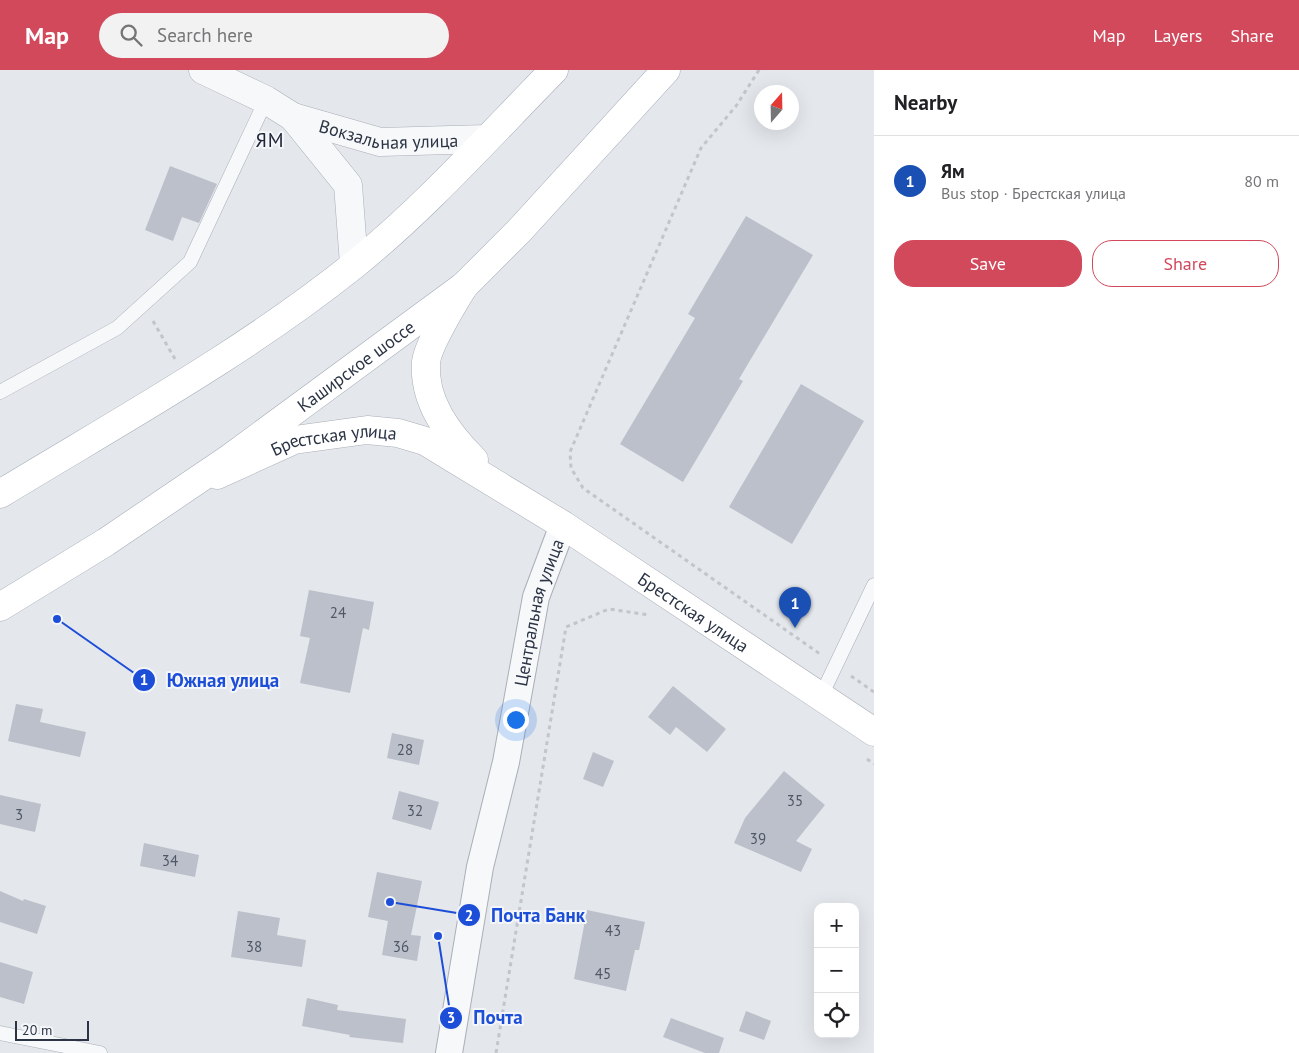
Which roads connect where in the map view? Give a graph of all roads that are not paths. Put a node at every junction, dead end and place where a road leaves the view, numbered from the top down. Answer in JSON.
{"nodes":[{"id":1,"x":203,"y":70,"type":"edge"},
{"id":2,"x":554,"y":70,"type":"edge"},
{"id":3,"x":666,"y":70,"type":"edge"},
{"id":4,"x":266,"y":100,"type":"junction"},
{"id":5,"x":293,"y":117,"type":"junction"},
{"id":6,"x":486,"y":139,"type":"junction"},
{"id":7,"x":354,"y":264,"type":"junction"},
{"id":8,"x":464,"y":286,"type":"junction"},
{"id":9,"x":0,"y":392,"type":"edge"},
{"id":10,"x":180,"y":492,"type":"junction"},
{"id":11,"x":0,"y":494,"type":"edge"},
{"id":12,"x":512,"y":494,"type":"junction"},
{"id":13,"x":563,"y":525,"type":"junction"},
{"id":14,"x":874,"y":585,"type":"edge"},
{"id":15,"x":0,"y":607,"type":"edge"},
{"id":16,"x":821,"y":696,"type":"junction"},
{"id":17,"x":874,"y":732,"type":"edge"},
{"id":18,"x":0,"y":1034,"type":"edge"},
{"id":19,"x":100,"y":1053,"type":"edge"},
{"id":20,"x":449,"y":1053,"type":"edge"}],
"edges":[{"from":1,"to":4,"type":"street","name":"Вокзальная улица"},
{"from":2,"to":6,"type":"main road"},
{"from":3,"to":8,"type":"main road","name":"Каширское шоссе"},
{"from":4,"to":5,"type":"street","name":"Вокзальная улица"},
{"from":4,"to":9,"type":"lane"},
{"from":5,"to":6,"type":"street","name":"Вокзальная улица"},
{"from":5,"to":7,"type":"street","name":"Вокзальная улица"},
{"from":6,"to":7,"type":"main road"},
{"from":7,"to":11,"type":"main road"},
{"from":8,"to":10,"type":"main road","name":"Каширское шоссе"},
{"from":8,"to":12,"type":"main road","name":"Брестская улица"},
{"from":10,"to":12,"type":"main road","name":"Брестская улица"},
{"from":10,"to":15,"type":"main road","name":"Каширское шоссе"},
{"from":12,"to":13,"type":"main road","name":"Брестская улица"},
{"from":13,"to":16,"type":"main road","name":"Брестская улица"},
{"from":13,"to":20,"type":"street","name":"Центральная улица"},
{"from":14,"to":16,"type":"lane"},
{"from":16,"to":17,"type":"main road","name":"Брестская улица"},
{"from":18,"to":19,"type":"lane"}]}
